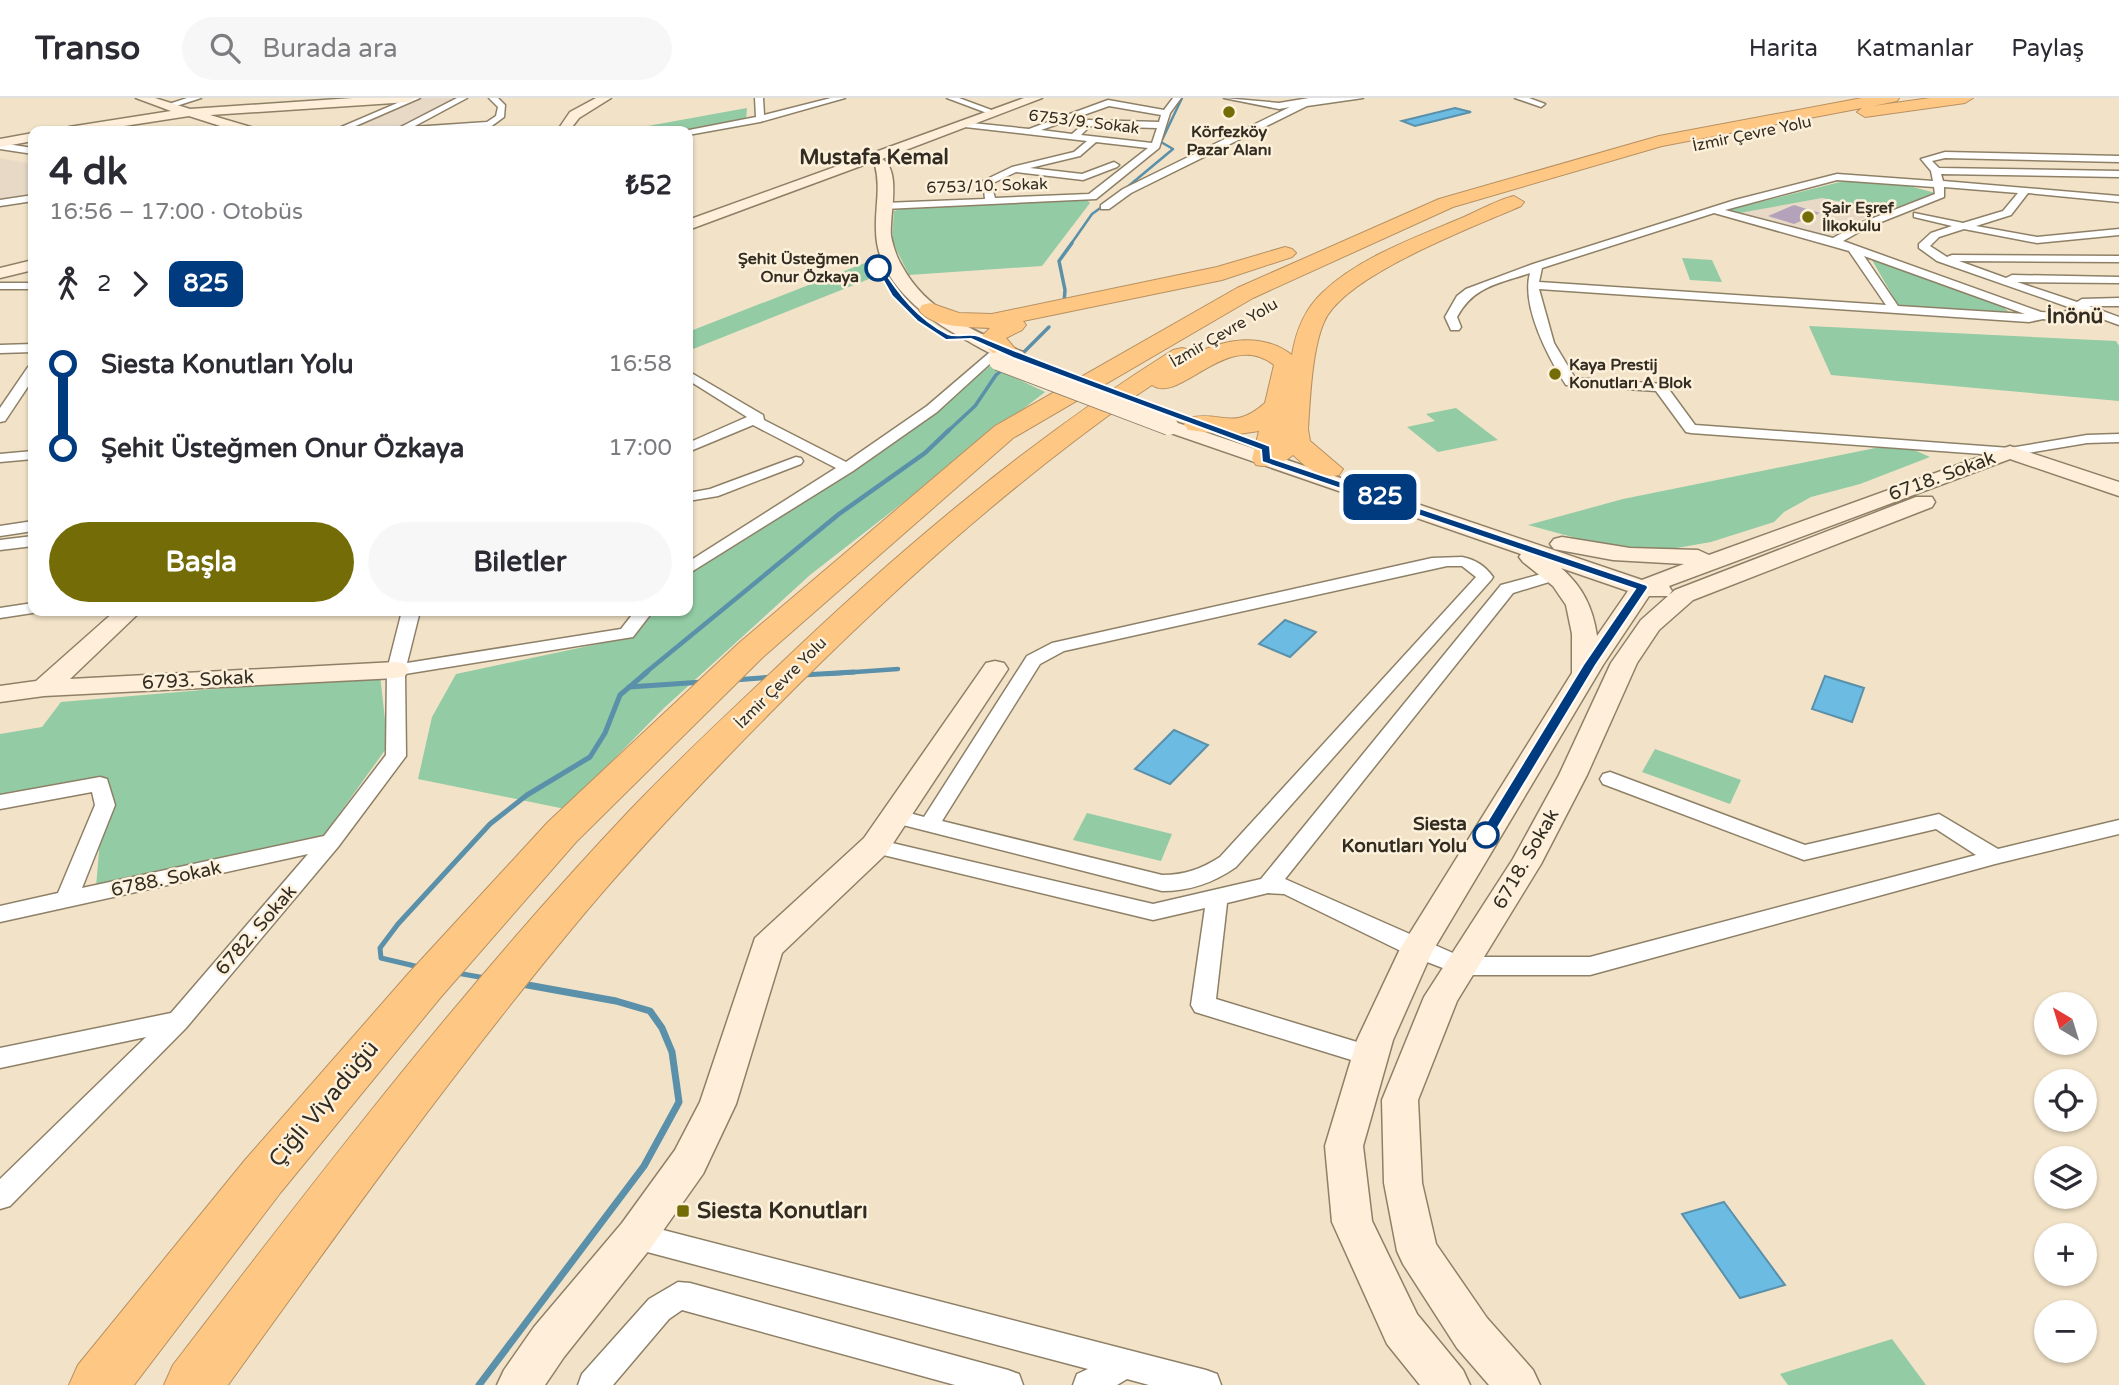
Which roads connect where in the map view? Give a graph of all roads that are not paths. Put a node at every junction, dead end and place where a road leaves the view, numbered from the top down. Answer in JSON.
{"nodes":[{"id":1,"x":142,"y":98,"type":"edge"},
{"id":2,"x":197,"y":98,"type":"edge"},
{"id":3,"x":409,"y":98,"type":"edge"},
{"id":4,"x":416,"y":98,"type":"edge"},
{"id":5,"x":463,"y":98,"type":"edge"},
{"id":6,"x":493,"y":98,"type":"edge"},
{"id":7,"x":605,"y":98,"type":"edge"},
{"id":8,"x":759,"y":98,"type":"edge"},
{"id":9,"x":841,"y":98,"type":"edge"},
{"id":10,"x":951,"y":98,"type":"edge"},
{"id":11,"x":969,"y":98,"type":"edge"},
{"id":12,"x":1024,"y":98,"type":"edge"},
{"id":13,"x":1036,"y":98,"type":"edge"},
{"id":14,"x":1177,"y":98,"type":"edge"},
{"id":15,"x":1228,"y":98,"type":"edge"},
{"id":16,"x":1316,"y":98,"type":"edge"},
{"id":17,"x":1359,"y":98,"type":"edge"},
{"id":18,"x":1519,"y":98,"type":"edge"},
{"id":19,"x":1891,"y":98,"type":"edge"},
{"id":20,"x":1965,"y":98,"type":"edge"},
{"id":21,"x":378,"y":99,"type":"edge"},
{"id":22,"x":343,"y":101,"type":"edge"},
{"id":23,"x":1304,"y":104,"type":"junction"},
{"id":24,"x":1541,"y":104,"type":"dead end"},
{"id":25,"x":167,"y":106,"type":"junction"},
{"id":26,"x":1004,"y":106,"type":"junction"},
{"id":27,"x":990,"y":111,"type":"junction"},
{"id":28,"x":183,"y":113,"type":"junction"},
{"id":29,"x":1166,"y":113,"type":"junction"},
{"id":30,"x":760,"y":119,"type":"junction"},
{"id":31,"x":965,"y":124,"type":"junction"},
{"id":32,"x":1161,"y":125,"type":"junction"},
{"id":33,"x":102,"y":126,"type":"edge"},
{"id":34,"x":231,"y":126,"type":"edge"},
{"id":35,"x":349,"y":126,"type":"edge"},
{"id":36,"x":408,"y":126,"type":"edge"},
{"id":37,"x":474,"y":126,"type":"edge"},
{"id":38,"x":566,"y":126,"type":"edge"},
{"id":39,"x":693,"y":131,"type":"edge"},
{"id":40,"x":1028,"y":132,"type":"junction"},
{"id":41,"x":1075,"y":136,"type":"junction"},
{"id":42,"x":28,"y":138,"type":"edge"},
{"id":43,"x":1093,"y":140,"type":"junction"},
{"id":44,"x":0,"y":144,"type":"edge"},
{"id":45,"x":1156,"y":146,"type":"junction"},
{"id":46,"x":28,"y":151,"type":"edge"},
{"id":47,"x":2119,"y":159,"type":"edge"},
{"id":48,"x":866,"y":161,"type":"junction"},
{"id":49,"x":1114,"y":165,"type":"dead end"},
{"id":50,"x":1015,"y":169,"type":"junction"},
{"id":51,"x":1936,"y":171,"type":"junction"},
{"id":52,"x":2119,"y":174,"type":"edge"},
{"id":53,"x":1936,"y":185,"type":"junction"},
{"id":54,"x":1540,"y":190,"type":"junction"},
{"id":55,"x":2025,"y":190,"type":"junction"},
{"id":56,"x":28,"y":199,"type":"edge"},
{"id":57,"x":2119,"y":199,"type":"edge"},
{"id":58,"x":990,"y":201,"type":"junction"},
{"id":59,"x":1446,"y":203,"type":"junction"},
{"id":60,"x":0,"y":204,"type":"edge"},
{"id":61,"x":884,"y":206,"type":"junction"},
{"id":62,"x":1105,"y":207,"type":"dead end"},
{"id":63,"x":1711,"y":210,"type":"junction"},
{"id":64,"x":1918,"y":215,"type":"dead end"},
{"id":65,"x":693,"y":217,"type":"edge"},
{"id":66,"x":693,"y":223,"type":"edge"},
{"id":67,"x":1962,"y":226,"type":"junction"},
{"id":68,"x":2119,"y":232,"type":"edge"},
{"id":69,"x":1834,"y":242,"type":"junction"},
{"id":70,"x":1853,"y":249,"type":"junction"},
{"id":71,"x":1941,"y":259,"type":"junction"},
{"id":72,"x":2119,"y":259,"type":"edge"},
{"id":73,"x":28,"y":266,"type":"edge"},
{"id":74,"x":1537,"y":266,"type":"junction"},
{"id":75,"x":0,"y":273,"type":"edge"},
{"id":76,"x":1994,"y":278,"type":"junction"},
{"id":77,"x":2119,"y":280,"type":"edge"},
{"id":78,"x":1532,"y":285,"type":"junction"},
{"id":79,"x":0,"y":286,"type":"edge"},
{"id":80,"x":28,"y":286,"type":"edge"},
{"id":81,"x":2119,"y":302,"type":"edge"},
{"id":82,"x":2067,"y":304,"type":"junction"},
{"id":83,"x":1271,"y":305,"type":"dead end"},
{"id":84,"x":1894,"y":308,"type":"junction"},
{"id":85,"x":930,"y":310,"type":"junction"},
{"id":86,"x":2085,"y":310,"type":"junction"},
{"id":87,"x":2039,"y":315,"type":"junction"},
{"id":88,"x":2119,"y":321,"type":"edge"},
{"id":89,"x":1003,"y":323,"type":"junction"},
{"id":90,"x":1237,"y":325,"type":"dead end"},
{"id":91,"x":1455,"y":327,"type":"dead end"},
{"id":92,"x":961,"y":335,"type":"junction"},
{"id":93,"x":28,"y":348,"type":"edge"},
{"id":94,"x":0,"y":349,"type":"edge"},
{"id":95,"x":1002,"y":356,"type":"junction"},
{"id":96,"x":28,"y":376,"type":"edge"},
{"id":97,"x":693,"y":378,"type":"edge"},
{"id":98,"x":28,"y":398,"type":"edge"},
{"id":99,"x":7,"y":400,"type":"edge"},
{"id":100,"x":1277,"y":406,"type":"junction"},
{"id":101,"x":0,"y":418,"type":"edge"},
{"id":102,"x":753,"y":420,"type":"junction"},
{"id":103,"x":1181,"y":422,"type":"junction"},
{"id":104,"x":1004,"y":432,"type":"junction"},
{"id":105,"x":2119,"y":439,"type":"edge"},
{"id":106,"x":693,"y":446,"type":"edge"},
{"id":107,"x":1277,"y":448,"type":"junction"},
{"id":108,"x":2010,"y":452,"type":"junction"},
{"id":109,"x":28,"y":455,"type":"edge"},
{"id":110,"x":0,"y":458,"type":"edge"},
{"id":111,"x":796,"y":461,"type":"dead end"},
{"id":112,"x":848,"y":468,"type":"junction"},
{"id":113,"x":1329,"y":469,"type":"joint"},
{"id":114,"x":2119,"y":489,"type":"edge"},
{"id":115,"x":693,"y":496,"type":"edge"},
{"id":116,"x":958,"y":520,"type":"junction"},
{"id":117,"x":28,"y":527,"type":"edge"},
{"id":118,"x":0,"y":531,"type":"edge"},
{"id":119,"x":1539,"y":538,"type":"junction"},
{"id":120,"x":1502,"y":539,"type":"junction"},
{"id":121,"x":28,"y":542,"type":"edge"},
{"id":122,"x":0,"y":545,"type":"edge"},
{"id":123,"x":1737,"y":552,"type":"junction"},
{"id":124,"x":693,"y":566,"type":"edge"},
{"id":125,"x":1556,"y":575,"type":"junction"},
{"id":126,"x":1662,"y":587,"type":"junction"},
{"id":127,"x":28,"y":609,"type":"edge"},
{"id":128,"x":0,"y":613,"type":"edge"},
{"id":129,"x":123,"y":616,"type":"edge"},
{"id":130,"x":410,"y":616,"type":"edge"},
{"id":131,"x":640,"y":616,"type":"edge"},
{"id":132,"x":995,"y":669,"type":"dead end"},
{"id":133,"x":396,"y":670,"type":"junction"},
{"id":134,"x":1585,"y":673,"type":"junction"},
{"id":135,"x":44,"y":688,"type":"junction"},
{"id":136,"x":0,"y":694,"type":"edge"},
{"id":137,"x":1610,"y":779,"type":"dead end"},
{"id":138,"x":0,"y":802,"type":"edge"},
{"id":139,"x":895,"y":816,"type":"junction"},
{"id":140,"x":929,"y":825,"type":"junction"},
{"id":141,"x":2119,"y":827,"type":"edge"},
{"id":142,"x":562,"y":832,"type":"joint"},
{"id":143,"x":331,"y":842,"type":"junction"},
{"id":144,"x":875,"y":846,"type":"junction"},
{"id":145,"x":1995,"y":858,"type":"junction"},
{"id":146,"x":1268,"y":885,"type":"junction"},
{"id":147,"x":1217,"y":897,"type":"junction"},
{"id":148,"x":66,"y":901,"type":"junction"},
{"id":149,"x":0,"y":914,"type":"edge"},
{"id":150,"x":1417,"y":949,"type":"junction"},
{"id":151,"x":1461,"y":966,"type":"junction"},
{"id":152,"x":177,"y":1021,"type":"junction"},
{"id":153,"x":1371,"y":1056,"type":"junction"},
{"id":154,"x":0,"y":1058,"type":"edge"},
{"id":155,"x":263,"y":1176,"type":"junction"},
{"id":156,"x":336,"y":1192,"type":"junction"},
{"id":157,"x":0,"y":1197,"type":"edge"},
{"id":158,"x":636,"y":1236,"type":"junction"},
{"id":159,"x":1124,"y":1364,"type":"junction"},
{"id":160,"x":71,"y":1385,"type":"edge"},
{"id":161,"x":97,"y":1385,"type":"edge"},
{"id":162,"x":193,"y":1385,"type":"edge"},
{"id":163,"x":215,"y":1385,"type":"edge"},
{"id":164,"x":519,"y":1385,"type":"edge"},
{"id":165,"x":593,"y":1385,"type":"edge"},
{"id":166,"x":1008,"y":1385,"type":"edge"},
{"id":167,"x":1088,"y":1385,"type":"edge"},
{"id":168,"x":1206,"y":1385,"type":"edge"},
{"id":169,"x":1448,"y":1385,"type":"edge"},
{"id":170,"x":1518,"y":1385,"type":"edge"}],
"edges":[{"from":1,"to":25,"type":"street"},
{"from":2,"to":25,"type":"street"},
{"from":3,"to":21,"type":"street"},
{"from":4,"to":35,"type":"street"},
{"from":5,"to":36,"type":"street"},
{"from":6,"to":37,"type":"street"},
{"from":7,"to":38,"type":"street"},
{"from":8,"to":30,"type":"street"},
{"from":9,"to":30,"type":"street"},
{"from":10,"to":27,"type":"street"},
{"from":11,"to":26,"type":"street"},
{"from":12,"to":26,"type":"street"},
{"from":13,"to":31,"type":"street"},
{"from":14,"to":29,"type":"street"},
{"from":15,"to":23,"type":"street"},
{"from":16,"to":23,"type":"street"},
{"from":17,"to":23,"type":"street"},
{"from":18,"to":24,"type":"street"},
{"from":19,"to":59,"type":"highway","name":"İzmir Çevre Yolu"},
{"from":20,"to":54,"type":"highway","name":"İzmir Çevre Yolu"},
{"from":21,"to":22,"type":"street"},
{"from":22,"to":28,"type":"street"},
{"from":23,"to":62,"type":"street"},
{"from":25,"to":28,"type":"street"},
{"from":26,"to":27,"type":"street"},
{"from":27,"to":48,"type":"street"},
{"from":28,"to":33,"type":"street"},
{"from":28,"to":34,"type":"street"},
{"from":29,"to":32,"type":"street"},
{"from":29,"to":40,"type":"street"},
{"from":30,"to":39,"type":"street"},
{"from":31,"to":40,"type":"street","name":"6753/9. Sokak"},
{"from":31,"to":48,"type":"street"},
{"from":32,"to":41,"type":"street"},
{"from":32,"to":45,"type":"street"},
{"from":40,"to":41,"type":"street","name":"6753/9. Sokak"},
{"from":41,"to":43,"type":"street","name":"6753/9. Sokak"},
{"from":42,"to":44,"type":"street"},
{"from":43,"to":45,"type":"street","name":"6753/9. Sokak"},
{"from":43,"to":50,"type":"street"},
{"from":44,"to":46,"type":"street"},
{"from":45,"to":58,"type":"street","name":"6753/10. Sokak"},
{"from":47,"to":51,"type":"street"},
{"from":48,"to":61,"type":"street"},
{"from":48,"to":65,"type":"street"},
{"from":48,"to":66,"type":"street"},
{"from":48,"to":92,"type":"street"},
{"from":49,"to":50,"type":"street"},
{"from":50,"to":58,"type":"street"},
{"from":51,"to":52,"type":"street"},
{"from":51,"to":53,"type":"street"},
{"from":53,"to":55,"type":"street"},
{"from":53,"to":63,"type":"street"},
{"from":53,"to":69,"type":"street"},
{"from":54,"to":83,"type":"highway","name":"İzmir Çevre Yolu"},
{"from":54,"to":107,"type":"highway"},
{"from":55,"to":57,"type":"street"},
{"from":55,"to":67,"type":"street"},
{"from":56,"to":60,"type":"street"},
{"from":58,"to":61,"type":"street","name":"6753/10. Sokak"},
{"from":59,"to":89,"type":"highway"},
{"from":59,"to":104,"type":"highway","name":"İzmir Çevre Yolu"},
{"from":61,"to":85,"type":"street"},
{"from":63,"to":69,"type":"street"},
{"from":63,"to":74,"type":"street"},
{"from":64,"to":67,"type":"street"},
{"from":67,"to":68,"type":"street"},
{"from":67,"to":71,"type":"street"},
{"from":69,"to":70,"type":"street"},
{"from":70,"to":84,"type":"street"},
{"from":70,"to":87,"type":"street"},
{"from":71,"to":72,"type":"street"},
{"from":71,"to":76,"type":"street"},
{"from":73,"to":75,"type":"street"},
{"from":74,"to":78,"type":"street"},
{"from":74,"to":91,"type":"street"},
{"from":76,"to":77,"type":"street"},
{"from":76,"to":82,"type":"street"},
{"from":78,"to":84,"type":"street"},
{"from":78,"to":108,"type":"street"},
{"from":79,"to":80,"type":"street"},
{"from":81,"to":82,"type":"street"},
{"from":82,"to":86,"type":"street"},
{"from":84,"to":87,"type":"street"},
{"from":85,"to":89,"type":"highway"},
{"from":85,"to":92,"type":"street"},
{"from":86,"to":87,"type":"street"},
{"from":86,"to":88,"type":"street"},
{"from":89,"to":92,"type":"highway"},
{"from":89,"to":95,"type":"highway"},
{"from":89,"to":104,"type":"highway"},
{"from":90,"to":116,"type":"highway","name":"İzmir Çevre Yolu"},
{"from":92,"to":95,"type":"street"},
{"from":93,"to":94,"type":"street"},
{"from":95,"to":103,"type":"street","bridge":true},
{"from":95,"to":112,"type":"street"},
{"from":96,"to":99,"type":"street"},
{"from":97,"to":102,"type":"street"},
{"from":98,"to":99,"type":"street"},
{"from":99,"to":101,"type":"street"},
{"from":100,"to":103,"type":"highway"},
{"from":100,"to":107,"type":"highway"},
{"from":100,"to":116,"type":"highway"},
{"from":102,"to":106,"type":"street"},
{"from":102,"to":112,"type":"street"},
{"from":103,"to":107,"type":"street"},
{"from":104,"to":142,"type":"highway","name":"İzmir Çevre Yolu"},
{"from":105,"to":108,"type":"street"},
{"from":107,"to":113,"type":"highway"},
{"from":107,"to":120,"type":"street"},
{"from":108,"to":114,"type":"street"},
{"from":108,"to":123,"type":"street","name":"6718. Sokak"},
{"from":108,"to":126,"type":"street","name":"6718. Sokak"},
{"from":109,"to":110,"type":"street"},
{"from":111,"to":115,"type":"street"},
{"from":112,"to":124,"type":"street"},
{"from":113,"to":119,"type":"street"},
{"from":116,"to":156,"type":"highway","name":"İzmir Çevre Yolu"},
{"from":117,"to":118,"type":"street"},
{"from":119,"to":123,"type":"street"},
{"from":119,"to":126,"type":"street"},
{"from":120,"to":125,"type":"street"},
{"from":120,"to":126,"type":"street"},
{"from":121,"to":122,"type":"street"},
{"from":123,"to":126,"type":"street","name":"6718. Sokak"},
{"from":125,"to":134,"type":"street"},
{"from":125,"to":146,"type":"street"},
{"from":126,"to":134,"type":"street"},
{"from":126,"to":151,"type":"street","name":"6718. Sokak"},
{"from":127,"to":128,"type":"street"},
{"from":129,"to":135,"type":"street"},
{"from":130,"to":133,"type":"street","name":"6782. Sokak"},
{"from":131,"to":133,"type":"street"},
{"from":132,"to":139,"type":"street"},
{"from":133,"to":135,"type":"street","name":"6793. Sokak"},
{"from":133,"to":143,"type":"street","name":"6782. Sokak"},
{"from":134,"to":150,"type":"street"},
{"from":135,"to":136,"type":"street","name":"6793. Sokak"},
{"from":137,"to":145,"type":"street"},
{"from":138,"to":148,"type":"street"},
{"from":139,"to":140,"type":"street"},
{"from":139,"to":144,"type":"street"},
{"from":140,"to":140,"type":"street"},
{"from":141,"to":145,"type":"street"},
{"from":142,"to":155,"type":"highway","name":"Çiğli Viyadüğü"},
{"from":143,"to":148,"type":"street","name":"6788. Sokak"},
{"from":143,"to":152,"type":"street","name":"6782. Sokak"},
{"from":144,"to":147,"type":"street"},
{"from":144,"to":158,"type":"street"},
{"from":145,"to":151,"type":"street"},
{"from":146,"to":147,"type":"street"},
{"from":146,"to":150,"type":"street"},
{"from":147,"to":153,"type":"street"},
{"from":148,"to":149,"type":"street","name":"6788. Sokak"},
{"from":150,"to":151,"type":"street"},
{"from":150,"to":153,"type":"street"},
{"from":151,"to":170,"type":"street","name":"6718. Sokak"},
{"from":152,"to":154,"type":"street"},
{"from":152,"to":157,"type":"street","name":"6782. Sokak"},
{"from":153,"to":169,"type":"street"},
{"from":155,"to":160,"type":"highway"},
{"from":155,"to":161,"type":"highway","name":"Çiğli Viyadüğü"},
{"from":156,"to":162,"type":"highway"},
{"from":156,"to":163,"type":"highway"},
{"from":158,"to":159,"type":"street"},
{"from":158,"to":164,"type":"street"},
{"from":159,"to":167,"type":"street"},
{"from":159,"to":168,"type":"street"},
{"from":165,"to":166,"type":"street"}]}
